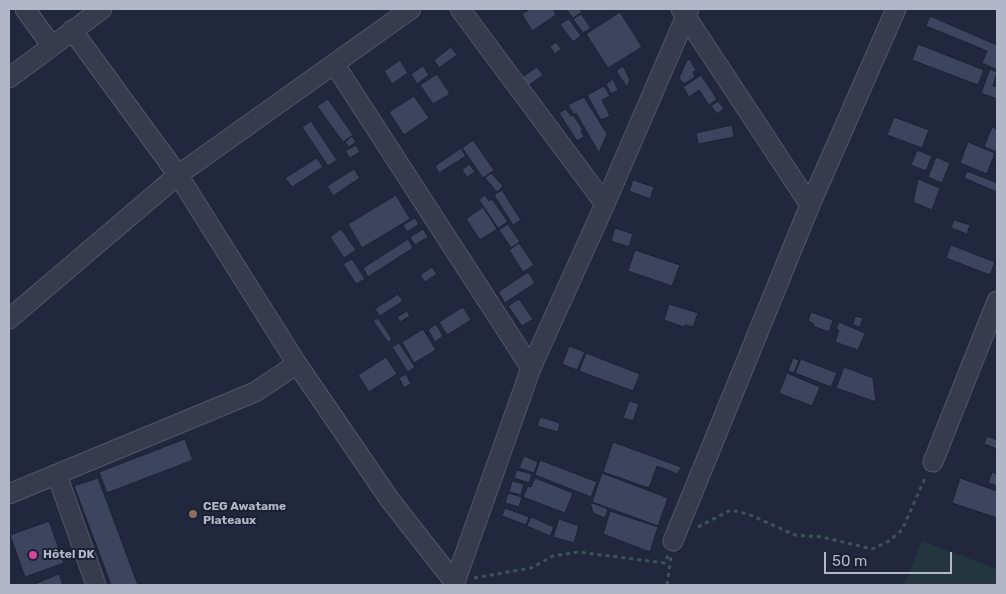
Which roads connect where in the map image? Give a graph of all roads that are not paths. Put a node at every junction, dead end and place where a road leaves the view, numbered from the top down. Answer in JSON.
{"nodes":[{"id":1,"x":25,"y":9,"type":"edge"},
{"id":2,"x":102,"y":9,"type":"edge"},
{"id":3,"x":411,"y":9,"type":"edge"},
{"id":4,"x":460,"y":9,"type":"edge"},
{"id":5,"x":896,"y":9,"type":"edge"},
{"id":6,"x":685,"y":11,"type":"edge"},
{"id":7,"x":72,"y":30,"type":"junction"},
{"id":8,"x":51,"y":45,"type":"junction"},
{"id":9,"x":335,"y":65,"type":"junction"},
{"id":10,"x":9,"y":78,"type":"edge"},
{"id":11,"x":178,"y":176,"type":"junction"},
{"id":12,"x":605,"y":204,"type":"junction"},
{"id":13,"x":810,"y":205,"type":"junction"},
{"id":14,"x":995,"y":312,"type":"edge"},
{"id":15,"x":9,"y":319,"type":"edge"},
{"id":16,"x":297,"y":364,"type":"junction"},
{"id":17,"x":531,"y":368,"type":"junction"},
{"id":18,"x":933,"y":462,"type":"road end"},
{"id":19,"x":57,"y":475,"type":"junction"},
{"id":20,"x":9,"y":494,"type":"edge"},
{"id":21,"x":673,"y":541,"type":"road end"},
{"id":22,"x":454,"y":584,"type":"edge"},
{"id":23,"x":96,"y":585,"type":"edge"}],
"edges":[{"from":1,"to":8,"type":"street"},
{"from":2,"to":7,"type":"street"},
{"from":3,"to":9,"type":"street"},
{"from":4,"to":12,"type":"street"},
{"from":5,"to":13,"type":"street"},
{"from":6,"to":12,"type":"street"},
{"from":6,"to":13,"type":"street"},
{"from":7,"to":8,"type":"street"},
{"from":7,"to":11,"type":"street"},
{"from":8,"to":10,"type":"street"},
{"from":9,"to":11,"type":"street"},
{"from":9,"to":17,"type":"street"},
{"from":11,"to":15,"type":"street"},
{"from":11,"to":16,"type":"street"},
{"from":12,"to":17,"type":"street"},
{"from":13,"to":21,"type":"street"},
{"from":14,"to":18,"type":"street"},
{"from":16,"to":19,"type":"street"},
{"from":16,"to":22,"type":"street"},
{"from":17,"to":22,"type":"street"},
{"from":19,"to":20,"type":"street"},
{"from":19,"to":23,"type":"street"}]}
